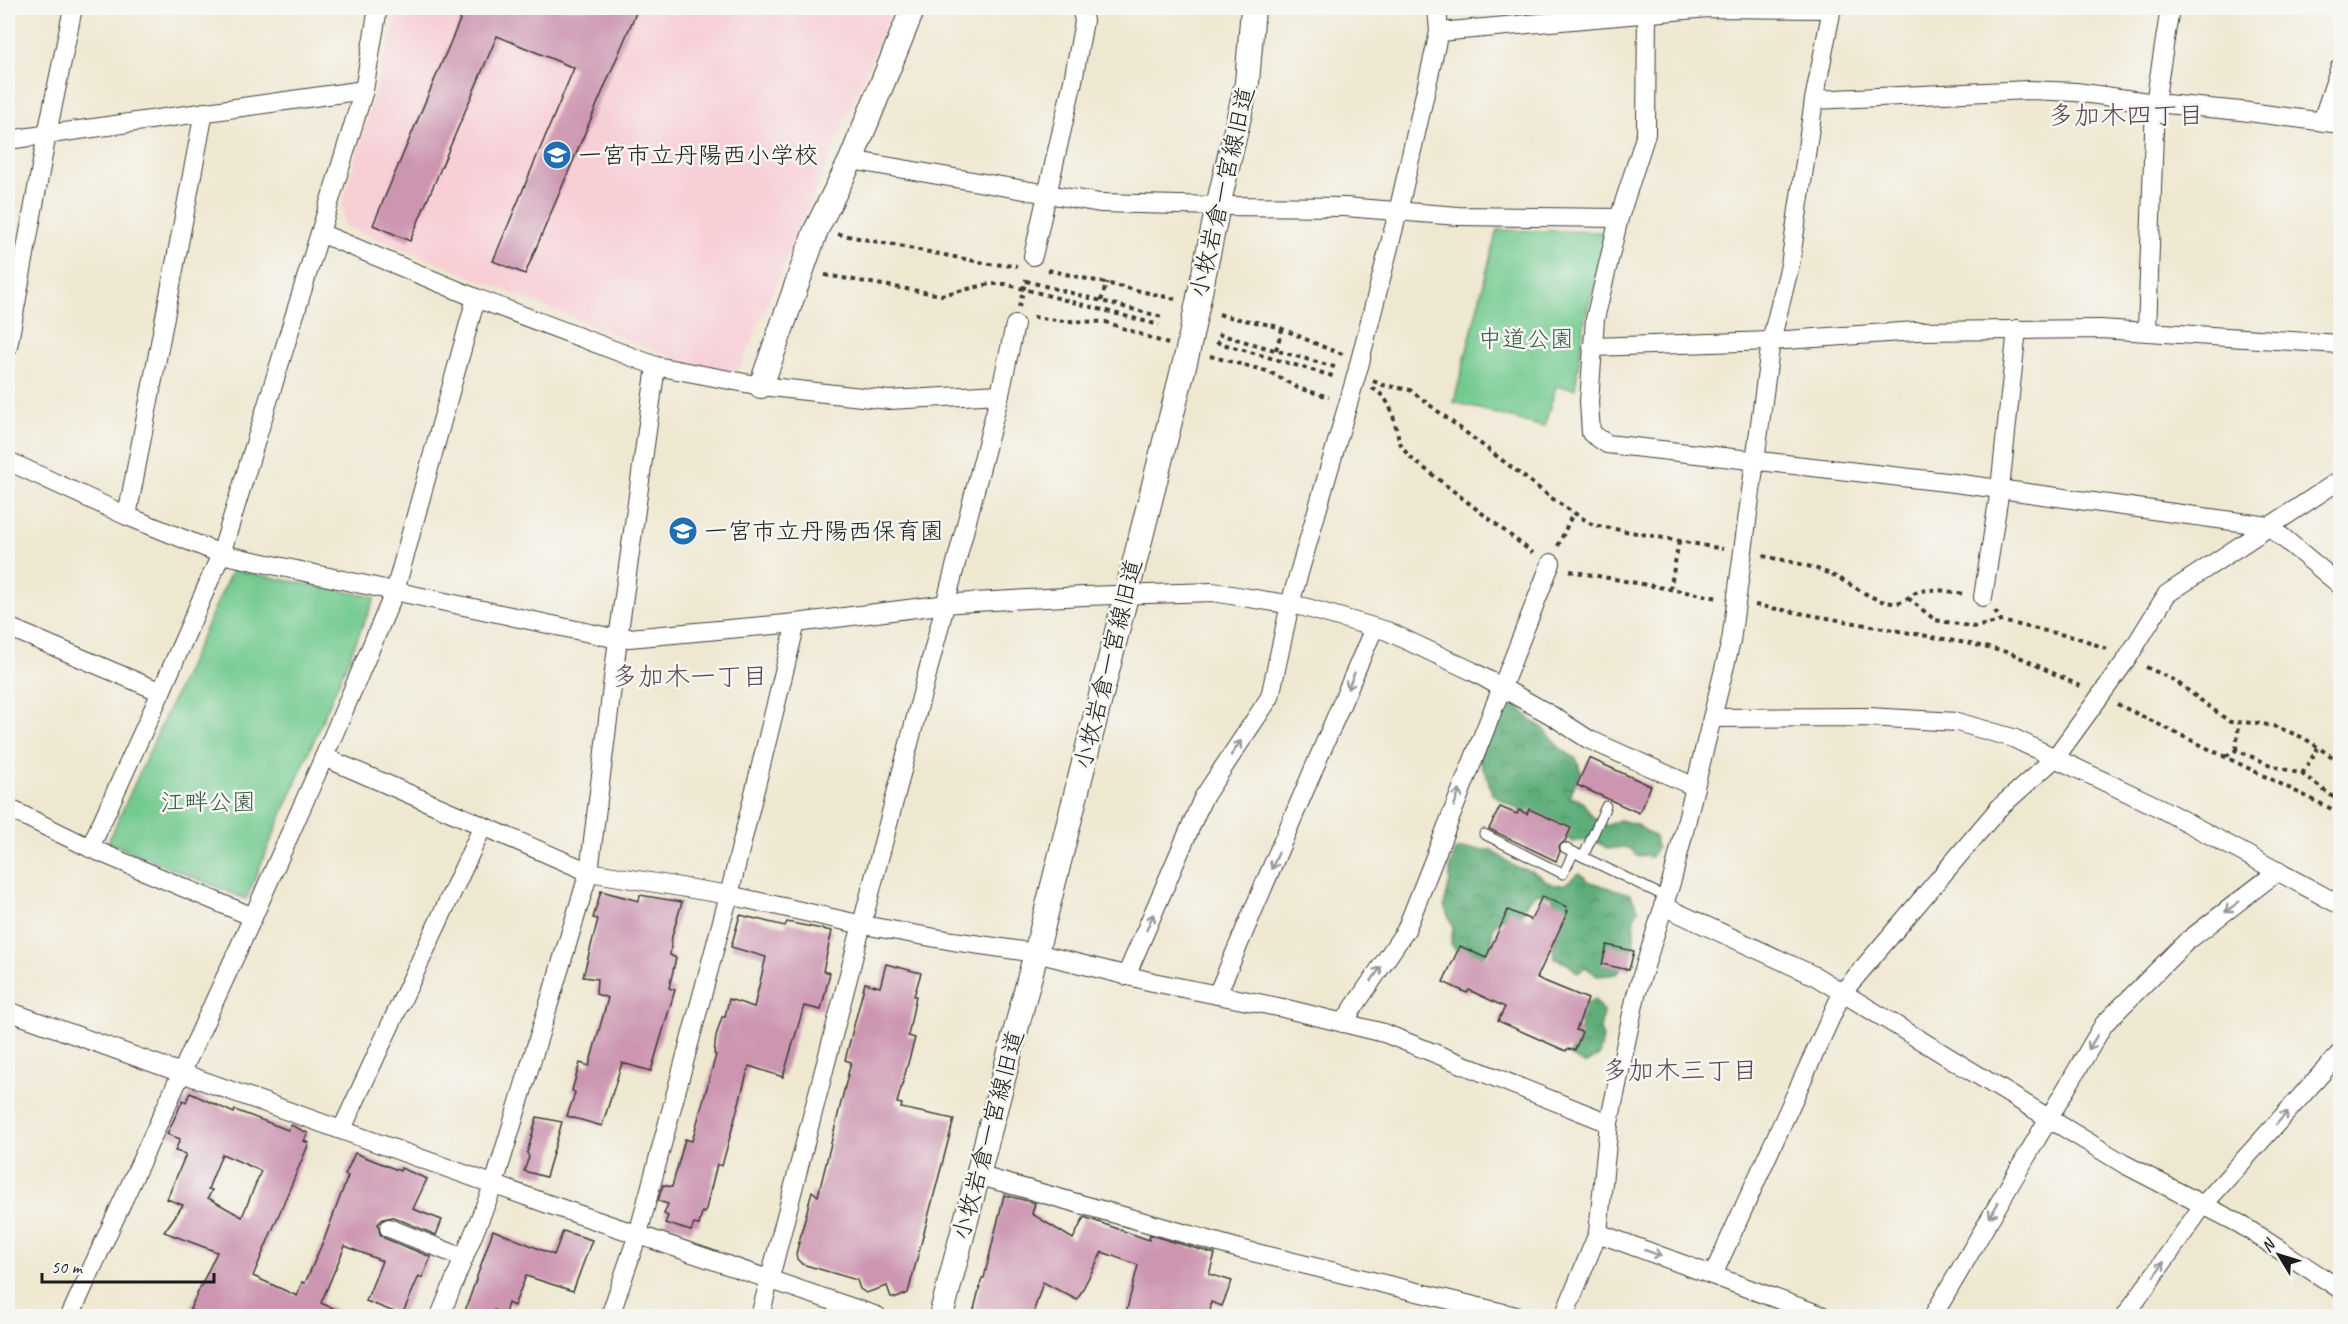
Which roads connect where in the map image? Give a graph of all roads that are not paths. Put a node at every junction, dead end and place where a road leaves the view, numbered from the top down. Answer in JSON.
{"nodes":[{"id":1,"x":73,"y":8,"type":"edge"},
{"id":2,"x":378,"y":8,"type":"edge"},
{"id":3,"x":913,"y":8,"type":"edge"},
{"id":4,"x":1080,"y":8,"type":"edge"},
{"id":5,"x":1253,"y":8,"type":"edge"},
{"id":6,"x":1437,"y":8,"type":"edge"},
{"id":7,"x":1831,"y":8,"type":"edge"},
{"id":8,"x":2170,"y":8,"type":"edge"},
{"id":9,"x":1648,"y":10,"type":"edge"},
{"id":10,"x":1439,"y":32,"type":"junction"},
{"id":11,"x":2340,"y":67,"type":"edge"},
{"id":12,"x":364,"y":90,"type":"junction"},
{"id":13,"x":1814,"y":100,"type":"junction"},
{"id":14,"x":2155,"y":104,"type":"junction"},
{"id":15,"x":204,"y":112,"type":"junction"},
{"id":16,"x":2322,"y":121,"type":"junction"},
{"id":17,"x":2340,"y":124,"type":"edge"},
{"id":18,"x":47,"y":134,"type":"junction"},
{"id":19,"x":8,"y":140,"type":"edge"},
{"id":20,"x":851,"y":160,"type":"junction"},
{"id":21,"x":1047,"y":193,"type":"junction"},
{"id":22,"x":1218,"y":206,"type":"junction"},
{"id":23,"x":1398,"y":212,"type":"junction"},
{"id":24,"x":1619,"y":218,"type":"junction"},
{"id":25,"x":320,"y":233,"type":"junction"},
{"id":26,"x":1031,"y":261,"type":"road end"},
{"id":27,"x":476,"y":298,"type":"junction"},
{"id":28,"x":1015,"y":325,"type":"road end"},
{"id":29,"x":2017,"y":329,"type":"junction"},
{"id":30,"x":2147,"y":332,"type":"junction"},
{"id":31,"x":1772,"y":341,"type":"junction"},
{"id":32,"x":2340,"y":344,"type":"edge"},
{"id":33,"x":8,"y":347,"type":"edge"},
{"id":34,"x":1592,"y":347,"type":"junction"},
{"id":35,"x":656,"y":366,"type":"junction"},
{"id":36,"x":761,"y":386,"type":"junction"},
{"id":37,"x":1000,"y":394,"type":"junction"},
{"id":38,"x":1755,"y":460,"type":"junction"},
{"id":39,"x":8,"y":461,"type":"edge"},
{"id":40,"x":2340,"y":480,"type":"edge"},
{"id":41,"x":2000,"y":489,"type":"junction"},
{"id":42,"x":127,"y":516,"type":"junction"},
{"id":43,"x":2269,"y":526,"type":"junction"},
{"id":44,"x":221,"y":554,"type":"junction"},
{"id":45,"x":1551,"y":564,"type":"road end"},
{"id":46,"x":2340,"y":585,"type":"edge"},
{"id":47,"x":395,"y":591,"type":"junction"},
{"id":48,"x":1126,"y":595,"type":"junction"},
{"id":49,"x":1983,"y":597,"type":"road end"},
{"id":50,"x":944,"y":604,"type":"junction"},
{"id":51,"x":1290,"y":604,"type":"junction"},
{"id":52,"x":796,"y":623,"type":"junction"},
{"id":53,"x":8,"y":627,"type":"edge"},
{"id":54,"x":1374,"y":627,"type":"junction"},
{"id":55,"x":618,"y":639,"type":"junction"},
{"id":56,"x":1501,"y":687,"type":"junction"},
{"id":57,"x":161,"y":692,"type":"junction"},
{"id":58,"x":1712,"y":718,"type":"junction"},
{"id":59,"x":324,"y":757,"type":"junction"},
{"id":60,"x":2055,"y":758,"type":"junction"},
{"id":61,"x":1695,"y":787,"type":"junction"},
{"id":62,"x":1606,"y":806,"type":"dead end"},
{"id":63,"x":8,"y":808,"type":"edge"},
{"id":64,"x":483,"y":826,"type":"junction"},
{"id":65,"x":1484,"y":834,"type":"dead end"},
{"id":66,"x":90,"y":848,"type":"junction"},
{"id":67,"x":1584,"y":857,"type":"junction"},
{"id":68,"x":2278,"y":871,"type":"junction"},
{"id":69,"x":589,"y":872,"type":"junction"},
{"id":70,"x":729,"y":895,"type":"junction"},
{"id":71,"x":1665,"y":902,"type":"junction"},
{"id":72,"x":2340,"y":904,"type":"edge"},
{"id":73,"x":253,"y":918,"type":"junction"},
{"id":74,"x":863,"y":926,"type":"junction"},
{"id":75,"x":1035,"y":952,"type":"junction"},
{"id":76,"x":1126,"y":976,"type":"junction"},
{"id":77,"x":1842,"y":993,"type":"junction"},
{"id":78,"x":1217,"y":995,"type":"junction"},
{"id":79,"x":8,"y":1011,"type":"edge"},
{"id":80,"x":1343,"y":1023,"type":"junction"},
{"id":81,"x":2340,"y":1053,"type":"edge"},
{"id":82,"x":181,"y":1072,"type":"junction"},
{"id":83,"x":2048,"y":1118,"type":"junction"},
{"id":84,"x":1609,"y":1123,"type":"junction"},
{"id":85,"x":342,"y":1129,"type":"junction"},
{"id":86,"x":977,"y":1175,"type":"junction"},
{"id":87,"x":494,"y":1184,"type":"junction"},
{"id":88,"x":2205,"y":1204,"type":"junction"},
{"id":89,"x":389,"y":1228,"type":"dead end"},
{"id":90,"x":1598,"y":1233,"type":"junction"},
{"id":91,"x":638,"y":1234,"type":"junction"},
{"id":92,"x":464,"y":1258,"type":"junction"},
{"id":93,"x":1713,"y":1275,"type":"junction"},
{"id":94,"x":770,"y":1280,"type":"junction"},
{"id":95,"x":2340,"y":1289,"type":"edge"},
{"id":96,"x":70,"y":1317,"type":"edge"},
{"id":97,"x":440,"y":1317,"type":"edge"},
{"id":98,"x":610,"y":1317,"type":"edge"},
{"id":99,"x":760,"y":1317,"type":"edge"},
{"id":100,"x":877,"y":1317,"type":"edge"},
{"id":101,"x":940,"y":1317,"type":"edge"},
{"id":102,"x":1516,"y":1317,"type":"edge"},
{"id":103,"x":1564,"y":1317,"type":"edge"},
{"id":104,"x":1823,"y":1317,"type":"edge"},
{"id":105,"x":1933,"y":1317,"type":"edge"},
{"id":106,"x":2125,"y":1317,"type":"edge"}],
"edges":[{"from":1,"to":18,"type":"street"},
{"from":2,"to":12,"type":"street"},
{"from":3,"to":20,"type":"street"},
{"from":4,"to":21,"type":"street"},
{"from":5,"to":22,"type":"street","name":"小牧岩倉一宮線旧道"},
{"from":6,"to":10,"type":"street"},
{"from":7,"to":9,"type":"street"},
{"from":7,"to":13,"type":"street"},
{"from":8,"to":14,"type":"street"},
{"from":9,"to":10,"type":"street"},
{"from":9,"to":24,"type":"street"},
{"from":10,"to":23,"type":"street"},
{"from":11,"to":16,"type":"street"},
{"from":12,"to":15,"type":"street"},
{"from":12,"to":25,"type":"street"},
{"from":13,"to":14,"type":"street"},
{"from":13,"to":31,"type":"street"},
{"from":14,"to":16,"type":"street"},
{"from":14,"to":30,"type":"street"},
{"from":15,"to":18,"type":"street"},
{"from":15,"to":42,"type":"street"},
{"from":16,"to":17,"type":"street"},
{"from":18,"to":19,"type":"street"},
{"from":18,"to":33,"type":"street"},
{"from":20,"to":21,"type":"street"},
{"from":20,"to":36,"type":"street"},
{"from":21,"to":22,"type":"street"},
{"from":21,"to":26,"type":"street"},
{"from":22,"to":23,"type":"street"},
{"from":22,"to":48,"type":"street","name":"小牧岩倉一宮線旧道"},
{"from":23,"to":24,"type":"street"},
{"from":23,"to":51,"type":"street"},
{"from":24,"to":34,"type":"street"},
{"from":25,"to":27,"type":"street"},
{"from":25,"to":44,"type":"street"},
{"from":27,"to":35,"type":"street"},
{"from":27,"to":47,"type":"street"},
{"from":28,"to":37,"type":"street"},
{"from":29,"to":30,"type":"street"},
{"from":29,"to":31,"type":"street"},
{"from":29,"to":41,"type":"street"},
{"from":30,"to":32,"type":"street"},
{"from":31,"to":34,"type":"street"},
{"from":31,"to":38,"type":"street"},
{"from":34,"to":38,"type":"street"},
{"from":35,"to":36,"type":"street"},
{"from":35,"to":55,"type":"street"},
{"from":36,"to":37,"type":"street"},
{"from":37,"to":50,"type":"street"},
{"from":38,"to":41,"type":"street"},
{"from":38,"to":58,"type":"street"},
{"from":39,"to":42,"type":"street"},
{"from":40,"to":43,"type":"street"},
{"from":41,"to":43,"type":"street"},
{"from":41,"to":49,"type":"street"},
{"from":42,"to":44,"type":"street"},
{"from":43,"to":46,"type":"street"},
{"from":43,"to":60,"type":"street"},
{"from":44,"to":47,"type":"street"},
{"from":44,"to":57,"type":"street"},
{"from":45,"to":56,"type":"street"},
{"from":47,"to":55,"type":"street"},
{"from":47,"to":59,"type":"street"},
{"from":48,"to":50,"type":"street"},
{"from":48,"to":51,"type":"street"},
{"from":48,"to":75,"type":"street","name":"小牧岩倉一宮線旧道"},
{"from":50,"to":52,"type":"street"},
{"from":50,"to":74,"type":"street"},
{"from":51,"to":54,"type":"street"},
{"from":76,"to":51,"type":"street","one_way":true},
{"from":52,"to":55,"type":"street"},
{"from":52,"to":70,"type":"street"},
{"from":53,"to":57,"type":"street"},
{"from":54,"to":56,"type":"street"},
{"from":54,"to":78,"type":"street","one_way":true},
{"from":55,"to":69,"type":"street"},
{"from":56,"to":61,"type":"street"},
{"from":80,"to":56,"type":"street","one_way":true},
{"from":57,"to":66,"type":"street"},
{"from":58,"to":60,"type":"street"},
{"from":58,"to":61,"type":"street"},
{"from":59,"to":64,"type":"street"},
{"from":59,"to":73,"type":"street"},
{"from":60,"to":68,"type":"street"},
{"from":60,"to":77,"type":"street"},
{"from":61,"to":71,"type":"street"},
{"from":62,"to":67,"type":"lane"},
{"from":63,"to":66,"type":"street"},
{"from":64,"to":69,"type":"street"},
{"from":64,"to":85,"type":"street"},
{"from":65,"to":67,"type":"lane"},
{"from":66,"to":73,"type":"street"},
{"from":67,"to":71,"type":"lane"},
{"from":68,"to":72,"type":"street"},
{"from":68,"to":83,"type":"street","one_way":true},
{"from":69,"to":70,"type":"street"},
{"from":69,"to":87,"type":"street"},
{"from":70,"to":74,"type":"street"},
{"from":70,"to":91,"type":"street"},
{"from":71,"to":77,"type":"street"},
{"from":71,"to":84,"type":"street"},
{"from":73,"to":82,"type":"street"},
{"from":74,"to":75,"type":"street"},
{"from":74,"to":94,"type":"street"},
{"from":75,"to":76,"type":"street"},
{"from":75,"to":86,"type":"street","name":"小牧岩倉一宮線旧道"},
{"from":76,"to":78,"type":"street"},
{"from":77,"to":83,"type":"street"},
{"from":77,"to":93,"type":"street"},
{"from":78,"to":80,"type":"street"},
{"from":79,"to":82,"type":"street"},
{"from":80,"to":84,"type":"street"},
{"from":88,"to":81,"type":"street","one_way":true},
{"from":82,"to":85,"type":"street"},
{"from":82,"to":96,"type":"street"},
{"from":83,"to":88,"type":"street"},
{"from":83,"to":105,"type":"street","one_way":true},
{"from":84,"to":90,"type":"street"},
{"from":85,"to":87,"type":"street"},
{"from":86,"to":101,"type":"street","name":"小牧岩倉一宮線旧道"},
{"from":86,"to":102,"type":"street"},
{"from":87,"to":91,"type":"street"},
{"from":87,"to":92,"type":"street"},
{"from":88,"to":95,"type":"street"},
{"from":106,"to":88,"type":"street","one_way":true},
{"from":89,"to":92,"type":"street"},
{"from":90,"to":93,"type":"street","one_way":true},
{"from":90,"to":103,"type":"street"},
{"from":91,"to":94,"type":"street"},
{"from":91,"to":98,"type":"street"},
{"from":92,"to":97,"type":"street"},
{"from":93,"to":104,"type":"street"},
{"from":94,"to":99,"type":"street"},
{"from":94,"to":100,"type":"street"}]}
